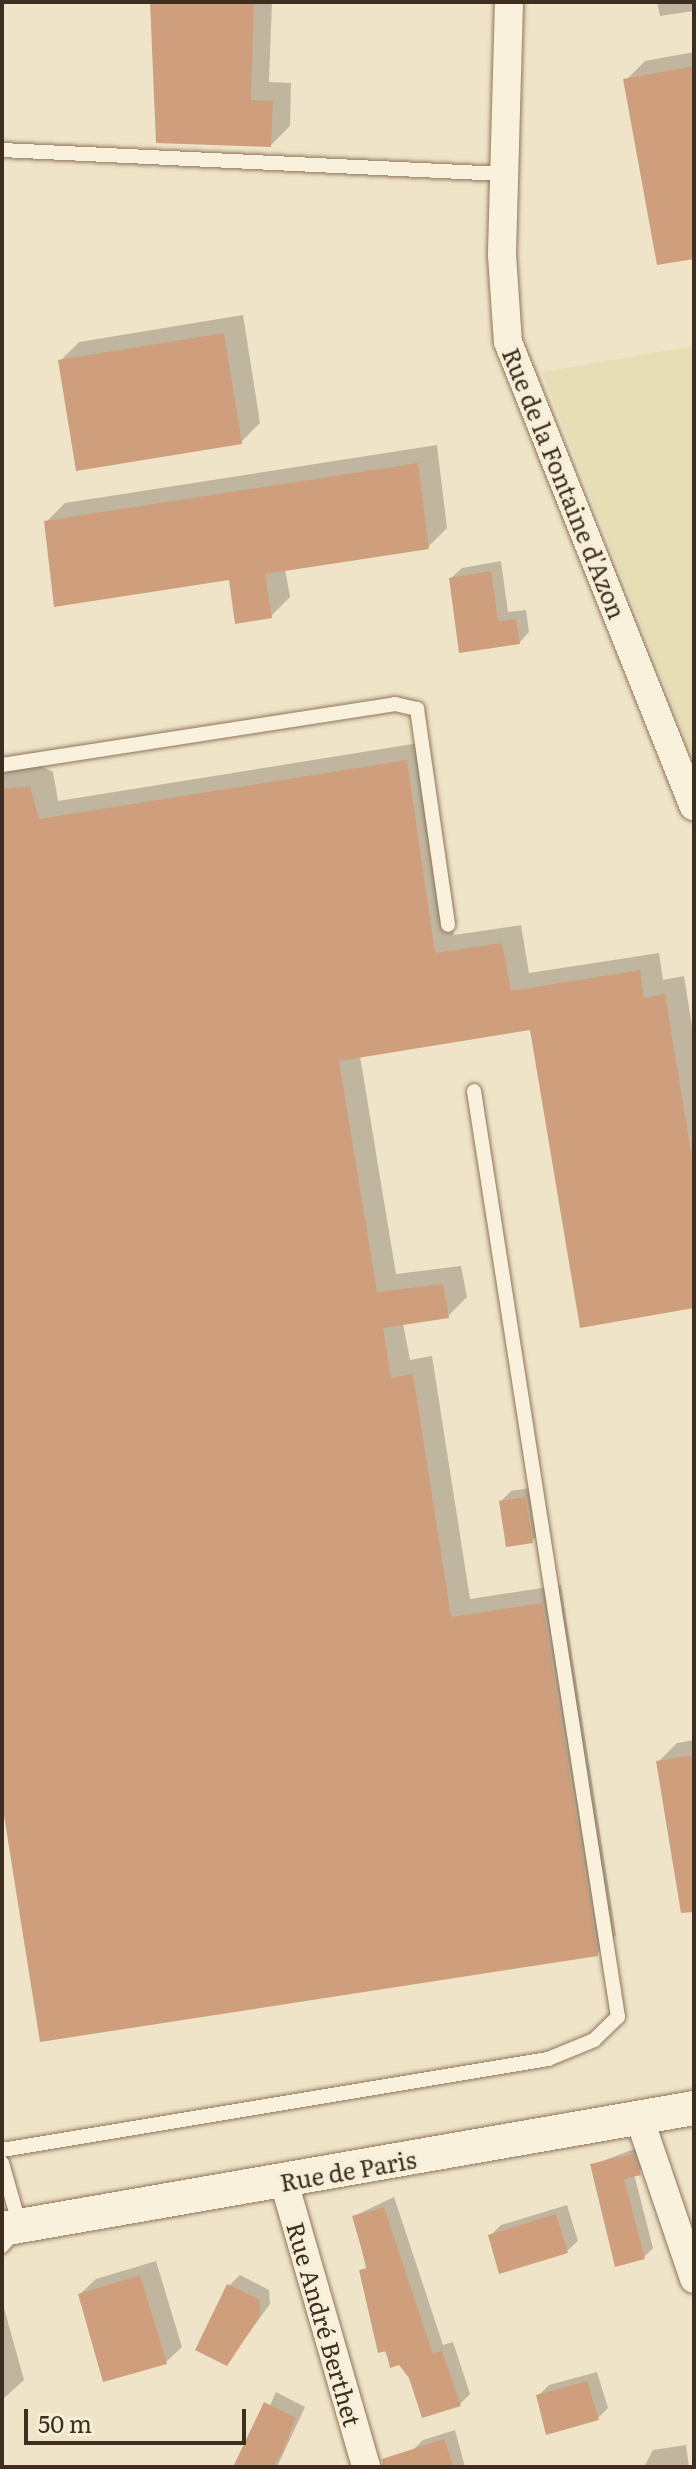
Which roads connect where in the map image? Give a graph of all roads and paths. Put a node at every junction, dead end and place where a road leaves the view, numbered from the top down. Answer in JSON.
{"nodes":[{"id":1,"x":509,"y":2,"type":"edge"},
{"id":2,"x":2,"y":150,"type":"edge"},
{"id":3,"x":504,"y":174,"type":"junction"},
{"id":4,"x":2,"y":765,"type":"edge"},
{"id":5,"x":694,"y":806,"type":"edge"},
{"id":6,"x":448,"y":925,"type":"dead end"},
{"id":7,"x":474,"y":1091,"type":"dead end"},
{"id":8,"x":694,"y":2108,"type":"edge"},
{"id":9,"x":639,"y":2117,"type":"junction"},
{"id":10,"x":2,"y":2150,"type":"edge"},
{"id":11,"x":2,"y":2163,"type":"edge"},
{"id":12,"x":284,"y":2182,"type":"junction"},
{"id":13,"x":8,"y":2234,"type":"edge"},
{"id":14,"x":694,"y":2279,"type":"edge"},
{"id":15,"x":366,"y":2467,"type":"edge"}],
"edges":[{"from":1,"to":3,"type":"street","name":"Rue de la Fontaine d'Azon"},
{"from":2,"to":3,"type":"lane"},
{"from":3,"to":5,"type":"street","name":"Rue de la Fontaine d'Azon"},
{"from":4,"to":6,"type":"lane"},
{"from":7,"to":10,"type":"lane"},
{"from":8,"to":9,"type":"street","name":"Rue de Paris"},
{"from":9,"to":12,"type":"street","name":"Rue de Paris"},
{"from":9,"to":14,"type":"street"},
{"from":11,"to":13,"type":"lane"},
{"from":12,"to":13,"type":"street","name":"Rue de Paris"},
{"from":12,"to":15,"type":"street","name":"Rue André Berthet"}]}
